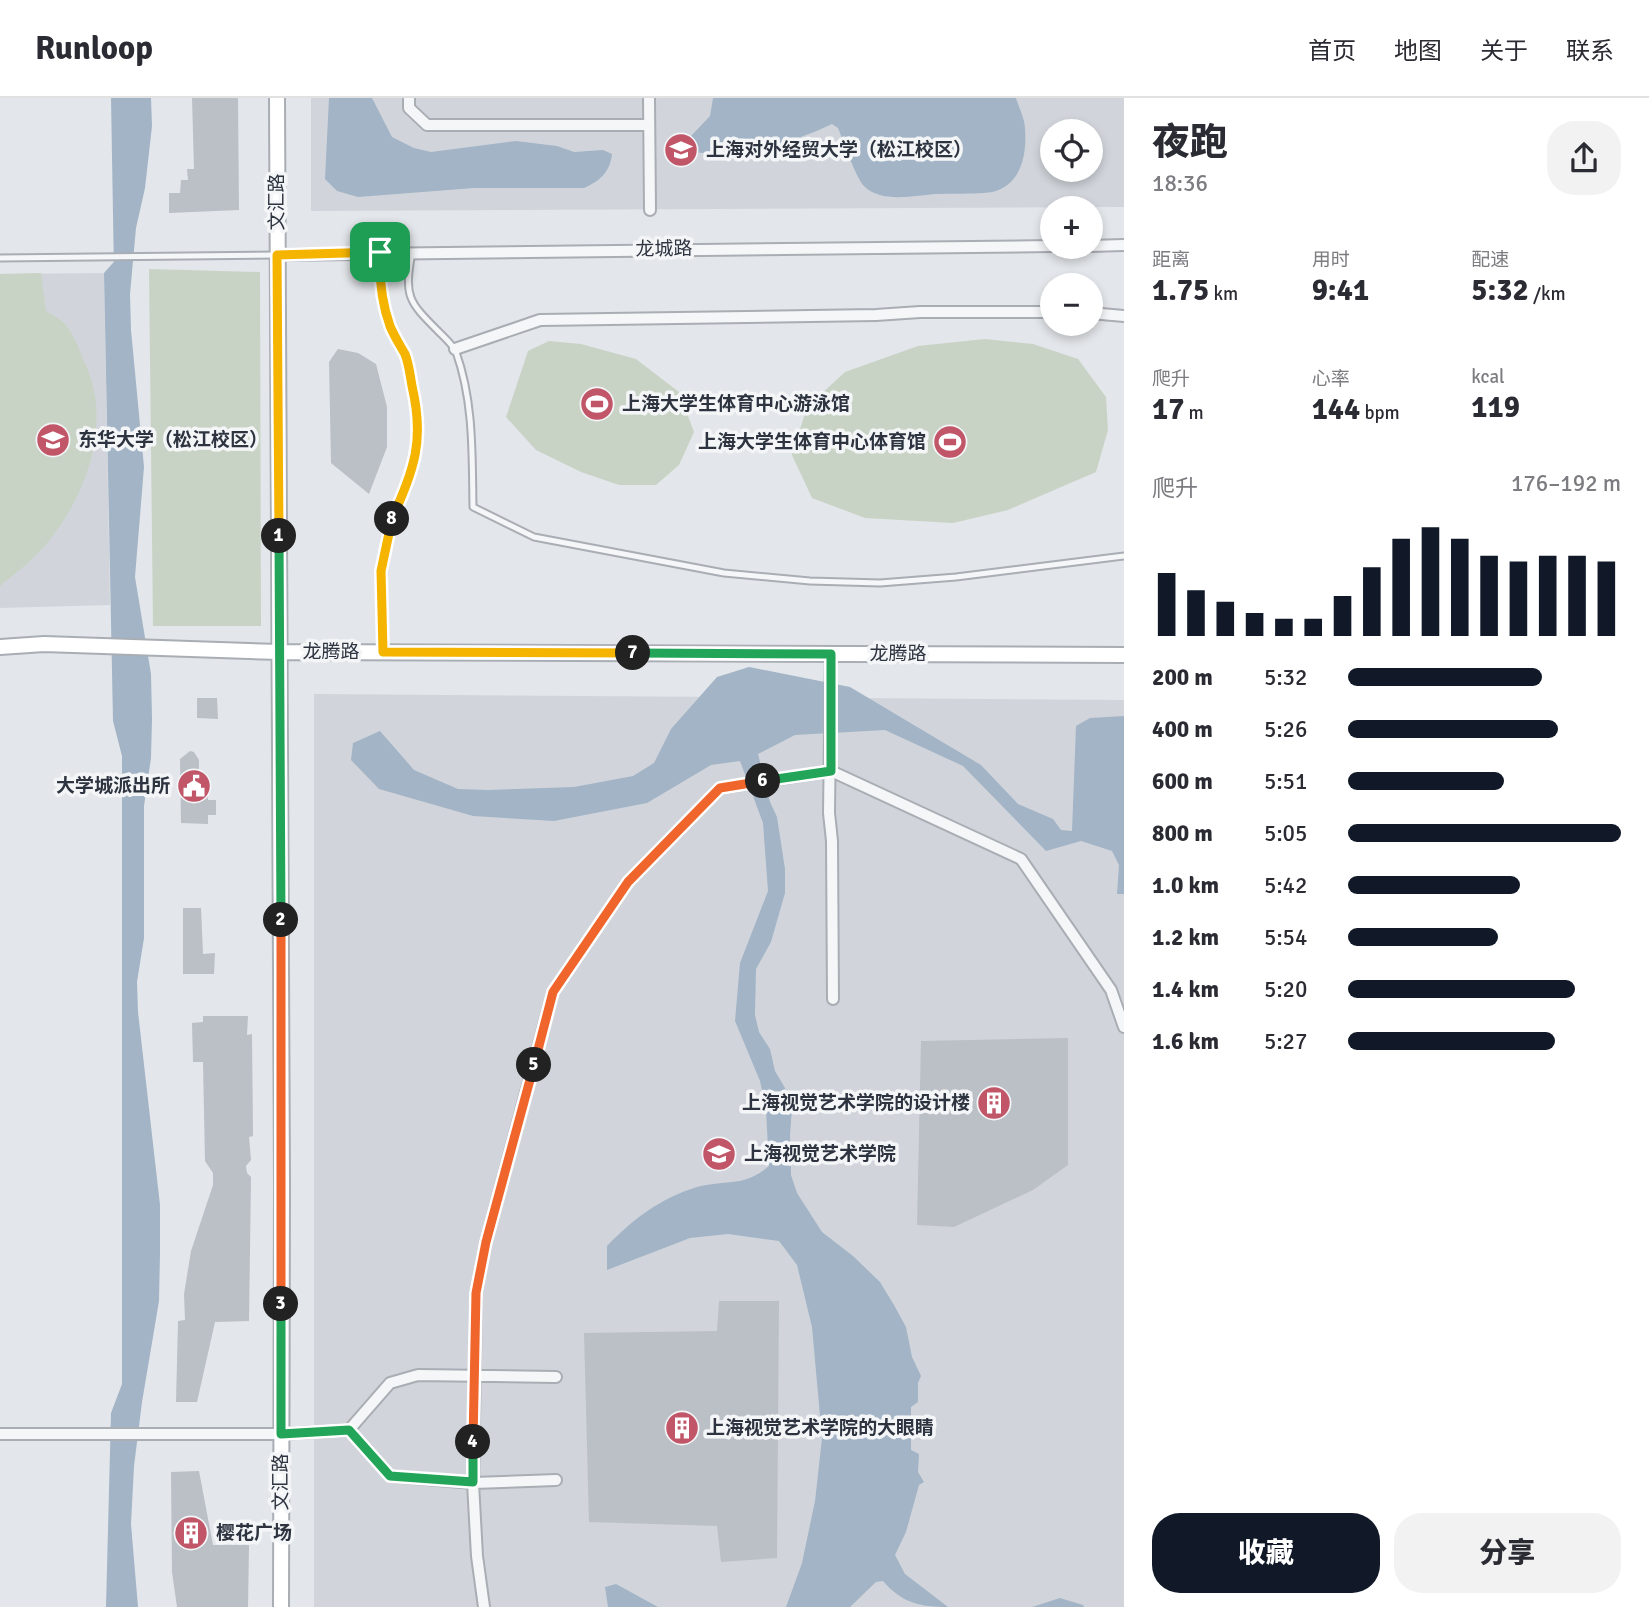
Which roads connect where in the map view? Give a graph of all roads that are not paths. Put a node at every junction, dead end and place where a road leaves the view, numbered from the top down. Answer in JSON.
{"nodes":[{"id":1,"x":277,"y":98,"type":"edge"},
{"id":2,"x":409,"y":98,"type":"edge"},
{"id":3,"x":649,"y":98,"type":"edge"},
{"id":4,"x":649,"y":125,"type":"junction"},
{"id":5,"x":650,"y":210,"type":"dead end"},
{"id":6,"x":1124,"y":245,"type":"edge"},
{"id":7,"x":1040,"y":246,"type":"edge"},
{"id":8,"x":1103,"y":246,"type":"edge"},
{"id":9,"x":380,"y":252,"type":"junction"},
{"id":10,"x":412,"y":252,"type":"junction"},
{"id":11,"x":277,"y":255,"type":"junction"},
{"id":12,"x":0,"y":258,"type":"edge"},
{"id":13,"x":1040,"y":312,"type":"edge"},
{"id":14,"x":1103,"y":314,"type":"edge"},
{"id":15,"x":1124,"y":316,"type":"edge"},
{"id":16,"x":455,"y":349,"type":"junction"},
{"id":17,"x":1124,"y":556,"type":"edge"},
{"id":18,"x":0,"y":648,"type":"edge"},
{"id":19,"x":279,"y":652,"type":"junction"},
{"id":20,"x":383,"y":652,"type":"junction"},
{"id":21,"x":831,"y":654,"type":"junction"},
{"id":22,"x":1124,"y":654,"type":"edge"},
{"id":23,"x":831,"y":771,"type":"junction"},
{"id":24,"x":833,"y":999,"type":"dead end"},
{"id":25,"x":1124,"y":1027,"type":"edge"},
{"id":26,"x":473,"y":1377,"type":"junction"},
{"id":27,"x":556,"y":1377,"type":"dead end"},
{"id":28,"x":349,"y":1430,"type":"junction"},
{"id":29,"x":0,"y":1434,"type":"edge"},
{"id":30,"x":281,"y":1434,"type":"junction"},
{"id":31,"x":556,"y":1480,"type":"dead end"},
{"id":32,"x":473,"y":1482,"type":"junction"},
{"id":33,"x":281,"y":1607,"type":"edge"},
{"id":34,"x":484,"y":1607,"type":"edge"}],
"edges":[{"from":1,"to":11,"type":"main road","name":"文汇路"},
{"from":2,"to":4,"type":"street"},
{"from":3,"to":4,"type":"street"},
{"from":4,"to":5,"type":"street"},
{"from":6,"to":8,"type":"street"},
{"from":7,"to":10,"type":"street","name":"龙城路"},
{"from":9,"to":10,"type":"street","name":"龙城路"},
{"from":9,"to":11,"type":"street","name":"龙城路"},
{"from":9,"to":20,"type":"lane"},
{"from":10,"to":16,"type":"lane"},
{"from":11,"to":12,"type":"lane"},
{"from":11,"to":19,"type":"main road","name":"文汇路"},
{"from":13,"to":16,"type":"street"},
{"from":14,"to":15,"type":"street"},
{"from":16,"to":17,"type":"lane"},
{"from":18,"to":19,"type":"main road","name":"龙腾路"},
{"from":19,"to":20,"type":"main road","name":"龙腾路"},
{"from":19,"to":30,"type":"main road","name":"文汇路"},
{"from":20,"to":21,"type":"main road","name":"龙腾路"},
{"from":21,"to":22,"type":"main road","name":"龙腾路"},
{"from":21,"to":23,"type":"street"},
{"from":23,"to":24,"type":"street"},
{"from":23,"to":25,"type":"street"},
{"from":23,"to":26,"type":"street"},
{"from":26,"to":27,"type":"street"},
{"from":26,"to":28,"type":"street"},
{"from":26,"to":32,"type":"street"},
{"from":28,"to":30,"type":"street"},
{"from":28,"to":32,"type":"street"},
{"from":29,"to":30,"type":"street"},
{"from":30,"to":33,"type":"main road","name":"文汇路"},
{"from":31,"to":32,"type":"street"},
{"from":32,"to":34,"type":"street"}]}
